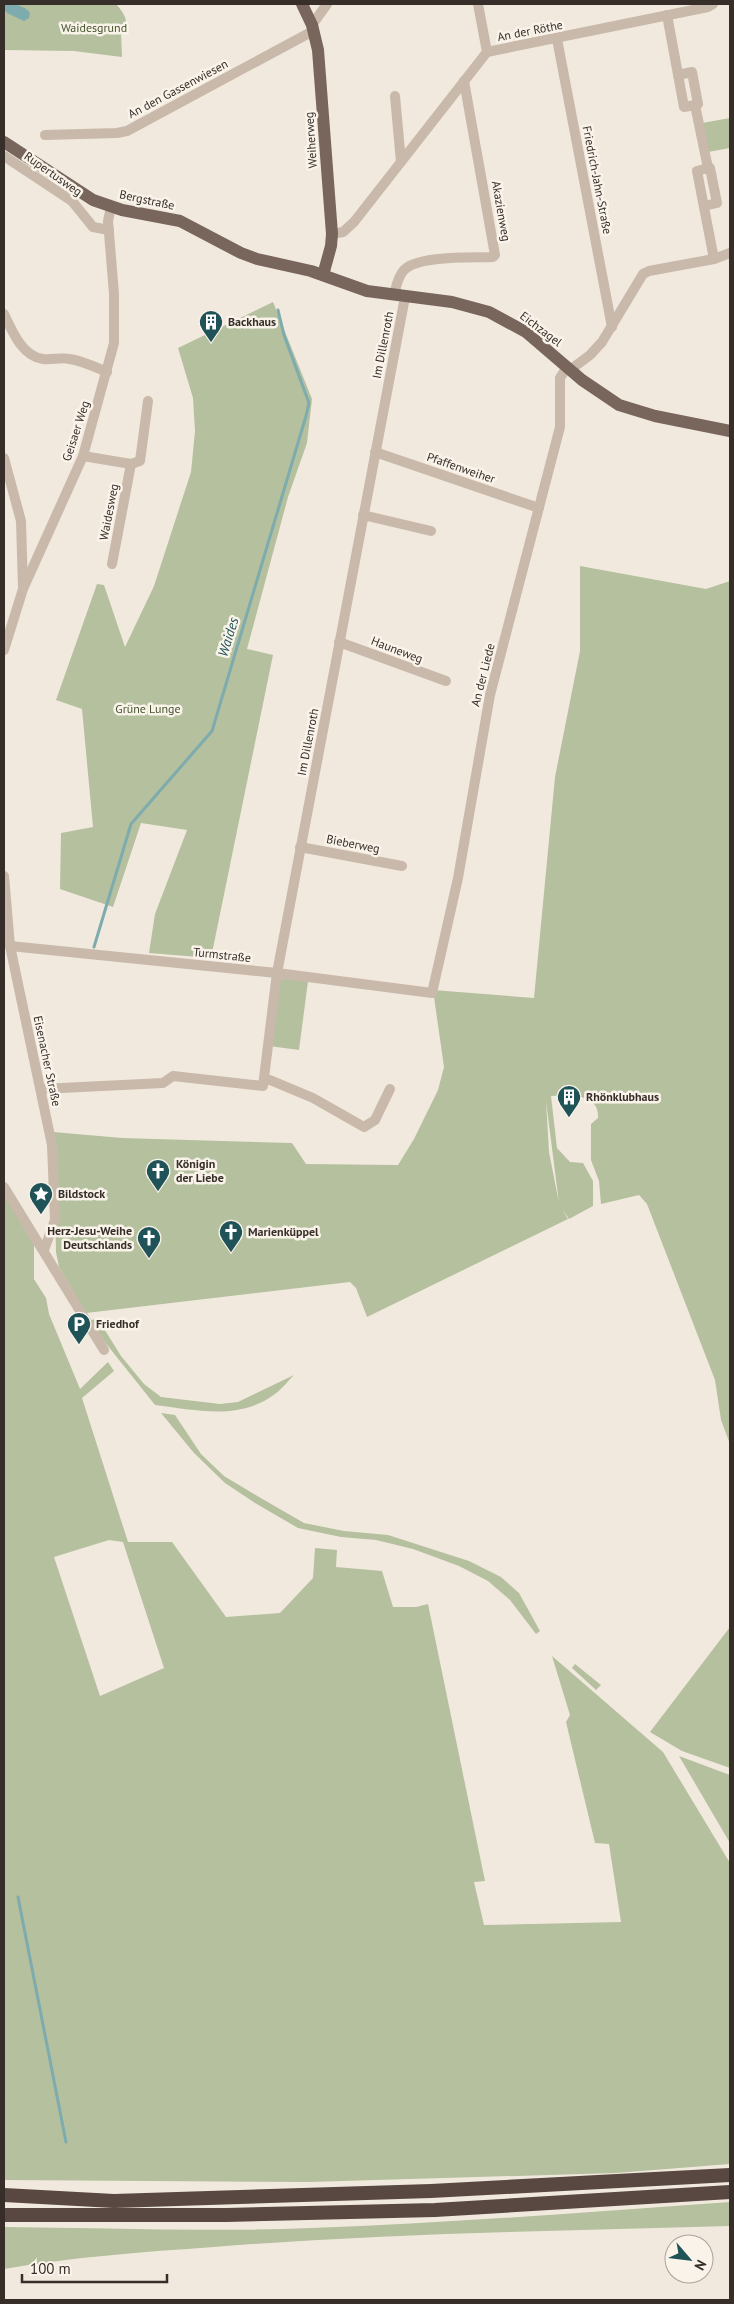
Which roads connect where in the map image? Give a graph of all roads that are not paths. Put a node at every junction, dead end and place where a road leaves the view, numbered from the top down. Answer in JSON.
{"nodes":[{"id":1,"x":302,"y":4,"type":"edge"},
{"id":2,"x":328,"y":4,"type":"edge"},
{"id":3,"x":478,"y":4,"type":"edge"},
{"id":4,"x":713,"y":4,"type":"edge"},
{"id":5,"x":667,"y":15,"type":"junction"},
{"id":6,"x":312,"y":28,"type":"junction"},
{"id":7,"x":557,"y":39,"type":"junction"},
{"id":8,"x":487,"y":52,"type":"junction"},
{"id":9,"x":464,"y":82,"type":"junction"},
{"id":10,"x":394,"y":96,"type":"dead end"},
{"id":11,"x":45,"y":135,"type":"dead end"},
{"id":12,"x":4,"y":142,"type":"edge"},
{"id":13,"x":4,"y":156,"type":"edge"},
{"id":14,"x":401,"y":162,"type":"junction"},
{"id":15,"x":111,"y":207,"type":"junction"},
{"id":16,"x":109,"y":230,"type":"junction"},
{"id":17,"x":332,"y":234,"type":"junction"},
{"id":18,"x":730,"y":252,"type":"edge"},
{"id":19,"x":714,"y":259,"type":"junction"},
{"id":20,"x":323,"y":274,"type":"junction"},
{"id":21,"x":399,"y":296,"type":"junction"},
{"id":22,"x":4,"y":314,"type":"edge"},
{"id":23,"x":612,"y":327,"type":"junction"},
{"id":24,"x":568,"y":368,"type":"junction"},
{"id":25,"x":107,"y":372,"type":"junction"},
{"id":26,"x":148,"y":401,"type":"dead end"},
{"id":27,"x":730,"y":432,"type":"edge"},
{"id":28,"x":375,"y":452,"type":"junction"},
{"id":29,"x":83,"y":456,"type":"junction"},
{"id":30,"x":4,"y":458,"type":"edge"},
{"id":31,"x":131,"y":464,"type":"junction"},
{"id":32,"x":539,"y":508,"type":"junction"},
{"id":33,"x":363,"y":515,"type":"junction"},
{"id":34,"x":431,"y":532,"type":"dead end"},
{"id":35,"x":112,"y":564,"type":"dead end"},
{"id":36,"x":23,"y":589,"type":"junction"},
{"id":37,"x":340,"y":642,"type":"junction"},
{"id":38,"x":4,"y":650,"type":"edge"},
{"id":39,"x":446,"y":682,"type":"dead end"},
{"id":40,"x":300,"y":847,"type":"junction"},
{"id":41,"x":402,"y":866,"type":"dead end"},
{"id":42,"x":4,"y":876,"type":"edge"},
{"id":43,"x":10,"y":946,"type":"junction"},
{"id":44,"x":277,"y":973,"type":"junction"},
{"id":45,"x":432,"y":993,"type":"joint"},
{"id":46,"x":265,"y":1080,"type":"junction"},
{"id":47,"x":390,"y":1089,"type":"dead end"},
{"id":48,"x":42,"y":1090,"type":"junction"},
{"id":49,"x":4,"y":1187,"type":"edge"},
{"id":50,"x":44,"y":1250,"type":"junction"},
{"id":51,"x":104,"y":1350,"type":"dead end"},
{"id":52,"x":730,"y":2175,"type":"edge"},
{"id":53,"x":730,"y":2192,"type":"edge"},
{"id":54,"x":4,"y":2195,"type":"edge"},
{"id":55,"x":4,"y":2215,"type":"edge"}],
"edges":[{"from":1,"to":6,"type":"main road","name":"Weiherweg"},
{"from":2,"to":6,"type":"street"},
{"from":3,"to":8,"type":"street"},
{"from":4,"to":5,"type":"street","name":"An der Röthe"},
{"from":5,"to":7,"type":"street","name":"An der Röthe"},
{"from":5,"to":19,"type":"street"},
{"from":6,"to":11,"type":"street","name":"An den Gassenwiesen"},
{"from":6,"to":17,"type":"main road","name":"Weiherweg"},
{"from":7,"to":8,"type":"street","name":"An der Röthe"},
{"from":7,"to":23,"type":"street","name":"Friedrich-Jahn-Straße"},
{"from":8,"to":9,"type":"street","name":"An der Röthe"},
{"from":9,"to":14,"type":"street","name":"An der Röthe"},
{"from":9,"to":21,"type":"street","name":"Akazienweg"},
{"from":10,"to":14,"type":"street"},
{"from":12,"to":15,"type":"main road","name":"Bergstraße"},
{"from":13,"to":16,"type":"street","name":"Rupertusweg"},
{"from":14,"to":17,"type":"street","name":"An der Röthe"},
{"from":15,"to":16,"type":"street","name":"Geisaer Weg"},
{"from":15,"to":20,"type":"main road","name":"Bergstraße"},
{"from":16,"to":25,"type":"street","name":"Geisaer Weg"},
{"from":17,"to":20,"type":"main road","name":"Weiherweg"},
{"from":18,"to":19,"type":"street"},
{"from":19,"to":23,"type":"street"},
{"from":20,"to":21,"type":"main road","name":"Eichzagel"},
{"from":21,"to":24,"type":"main road","name":"Eichzagel"},
{"from":21,"to":28,"type":"street","name":"Im Dillenroth"},
{"from":22,"to":25,"type":"street"},
{"from":23,"to":24,"type":"street"},
{"from":24,"to":27,"type":"main road","name":"Eichzagel"},
{"from":24,"to":32,"type":"street","name":"An der Liede"},
{"from":25,"to":29,"type":"street","name":"Geisaer Weg"},
{"from":26,"to":31,"type":"street","name":"Waidesweg"},
{"from":28,"to":32,"type":"street","name":"Pfaffenweiher"},
{"from":28,"to":33,"type":"street","name":"Im Dillenroth"},
{"from":29,"to":31,"type":"street"},
{"from":29,"to":36,"type":"street","name":"Geisaer Weg"},
{"from":30,"to":36,"type":"street"},
{"from":31,"to":35,"type":"street","name":"Waidesweg"},
{"from":32,"to":45,"type":"street","name":"An der Liede"},
{"from":33,"to":34,"type":"street"},
{"from":33,"to":37,"type":"street","name":"Im Dillenroth"},
{"from":36,"to":38,"type":"street","name":"Geisaer Weg"},
{"from":37,"to":39,"type":"street","name":"Hauneweg"},
{"from":37,"to":40,"type":"street","name":"Im Dillenroth"},
{"from":40,"to":41,"type":"street","name":"Bieberweg"},
{"from":40,"to":44,"type":"street","name":"Im Dillenroth"},
{"from":42,"to":43,"type":"street","name":"Eisenacher Straße"},
{"from":43,"to":44,"type":"street","name":"Turmstraße"},
{"from":43,"to":48,"type":"street","name":"Eisenacher Straße"},
{"from":44,"to":45,"type":"street","name":"Turmstraße"},
{"from":44,"to":46,"type":"street"},
{"from":46,"to":47,"type":"street"},
{"from":46,"to":48,"type":"street"},
{"from":48,"to":50,"type":"street","name":"Eisenacher Straße"},
{"from":49,"to":50,"type":"street"},
{"from":50,"to":51,"type":"street"},
{"from":52,"to":54,"type":"highway"},
{"from":53,"to":55,"type":"highway"}]}
